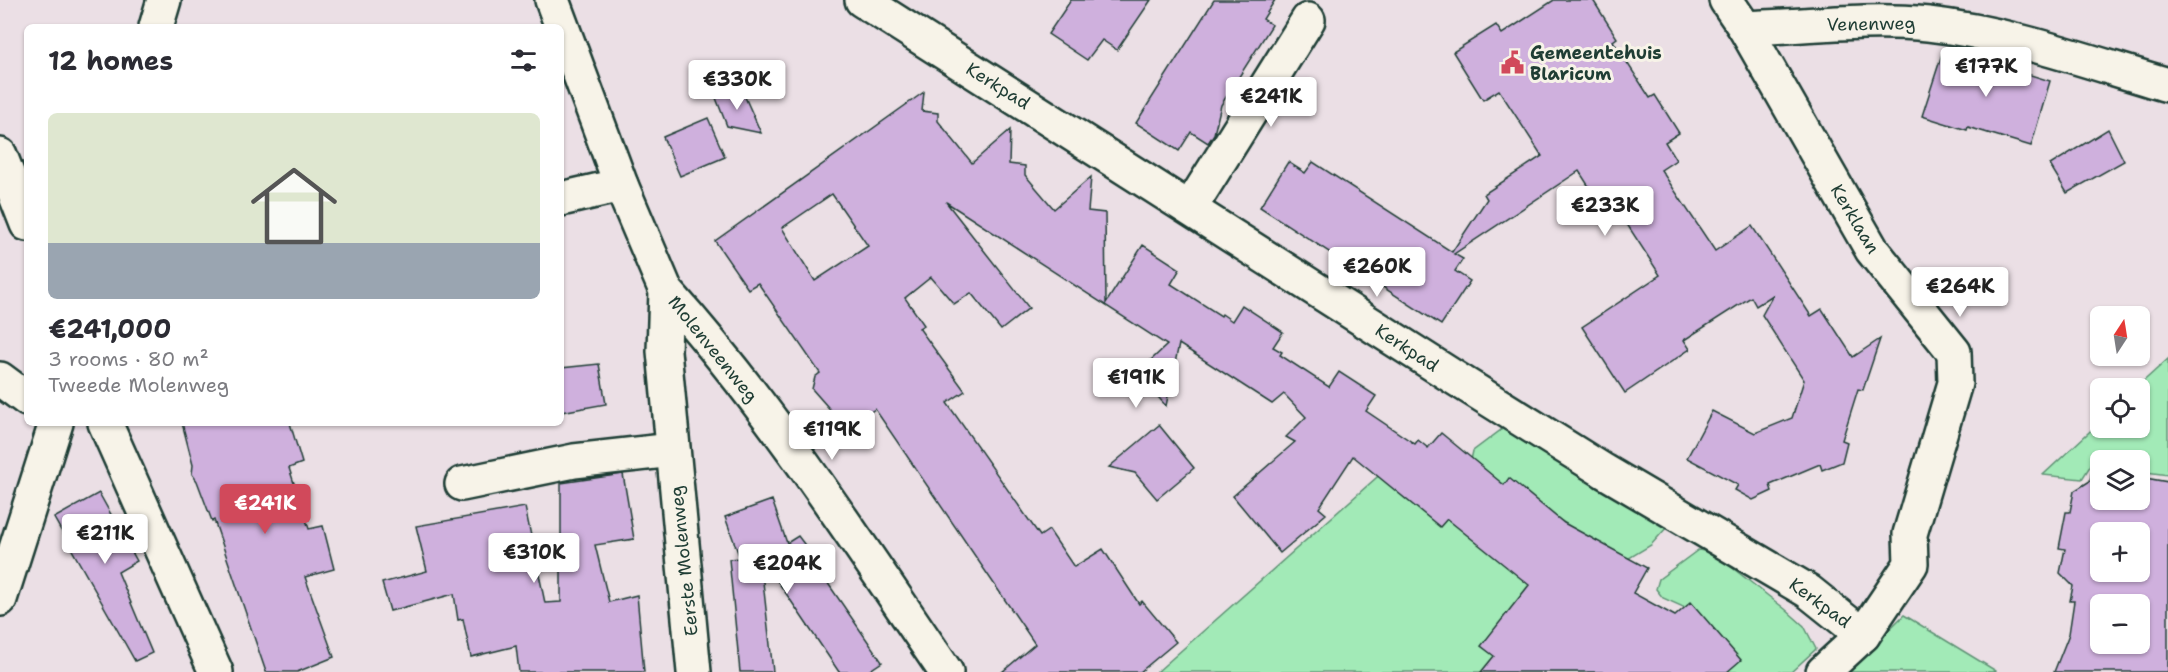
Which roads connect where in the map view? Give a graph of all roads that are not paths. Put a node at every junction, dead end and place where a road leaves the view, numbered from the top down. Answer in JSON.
{"nodes":[{"id":1,"x":164,"y":0,"type":"edge"},
{"id":2,"x":552,"y":0,"type":"edge"},
{"id":3,"x":862,"y":0,"type":"edge"},
{"id":4,"x":1726,"y":0,"type":"edge"},
{"id":5,"x":1308,"y":20,"type":"dead end"},
{"id":6,"x":157,"y":24,"type":"edge"},
{"id":7,"x":561,"y":24,"type":"edge"},
{"id":8,"x":1745,"y":28,"type":"junction"},
{"id":9,"x":564,"y":32,"type":"edge"},
{"id":10,"x":2168,"y":85,"type":"edge"},
{"id":11,"x":0,"y":155,"type":"edge"},
{"id":12,"x":621,"y":185,"type":"junction"},
{"id":13,"x":564,"y":199,"type":"edge"},
{"id":14,"x":1190,"y":208,"type":"junction"},
{"id":15,"x":24,"y":216,"type":"edge"},
{"id":16,"x":666,"y":291,"type":"junction"},
{"id":17,"x":0,"y":379,"type":"edge"},
{"id":18,"x":24,"y":397,"type":"edge"},
{"id":19,"x":55,"y":426,"type":"edge"},
{"id":20,"x":106,"y":426,"type":"edge"},
{"id":21,"x":673,"y":450,"type":"junction"},
{"id":22,"x":462,"y":484,"type":"dead end"},
{"id":23,"x":0,"y":599,"type":"edge"},
{"id":24,"x":1863,"y":634,"type":"junction"},
{"id":25,"x":216,"y":672,"type":"edge"},
{"id":26,"x":694,"y":672,"type":"edge"},
{"id":27,"x":946,"y":672,"type":"edge"},
{"id":28,"x":1823,"y":672,"type":"edge"}],
"edges":[{"from":1,"to":6,"type":"street"},
{"from":2,"to":7,"type":"street","name":"Eerste Molenweg"},
{"from":3,"to":14,"type":"street","name":"Kerkpad"},
{"from":4,"to":8,"type":"street","name":"Kerklaan"},
{"from":5,"to":14,"type":"street"},
{"from":8,"to":10,"type":"street","name":"Venenweg"},
{"from":8,"to":24,"type":"street","name":"Kerklaan"},
{"from":9,"to":12,"type":"street","name":"Eerste Molenweg"},
{"from":11,"to":15,"type":"street"},
{"from":12,"to":13,"type":"street"},
{"from":12,"to":16,"type":"street","name":"Eerste Molenweg"},
{"from":14,"to":24,"type":"street","name":"Kerkpad"},
{"from":16,"to":21,"type":"street","name":"Eerste Molenweg"},
{"from":16,"to":27,"type":"street","name":"Molenveenweg"},
{"from":17,"to":18,"type":"street"},
{"from":19,"to":23,"type":"street"},
{"from":20,"to":25,"type":"street"},
{"from":21,"to":22,"type":"street"},
{"from":21,"to":26,"type":"street","name":"Eerste Molenweg"},
{"from":24,"to":28,"type":"street","name":"Kerklaan"}]}
